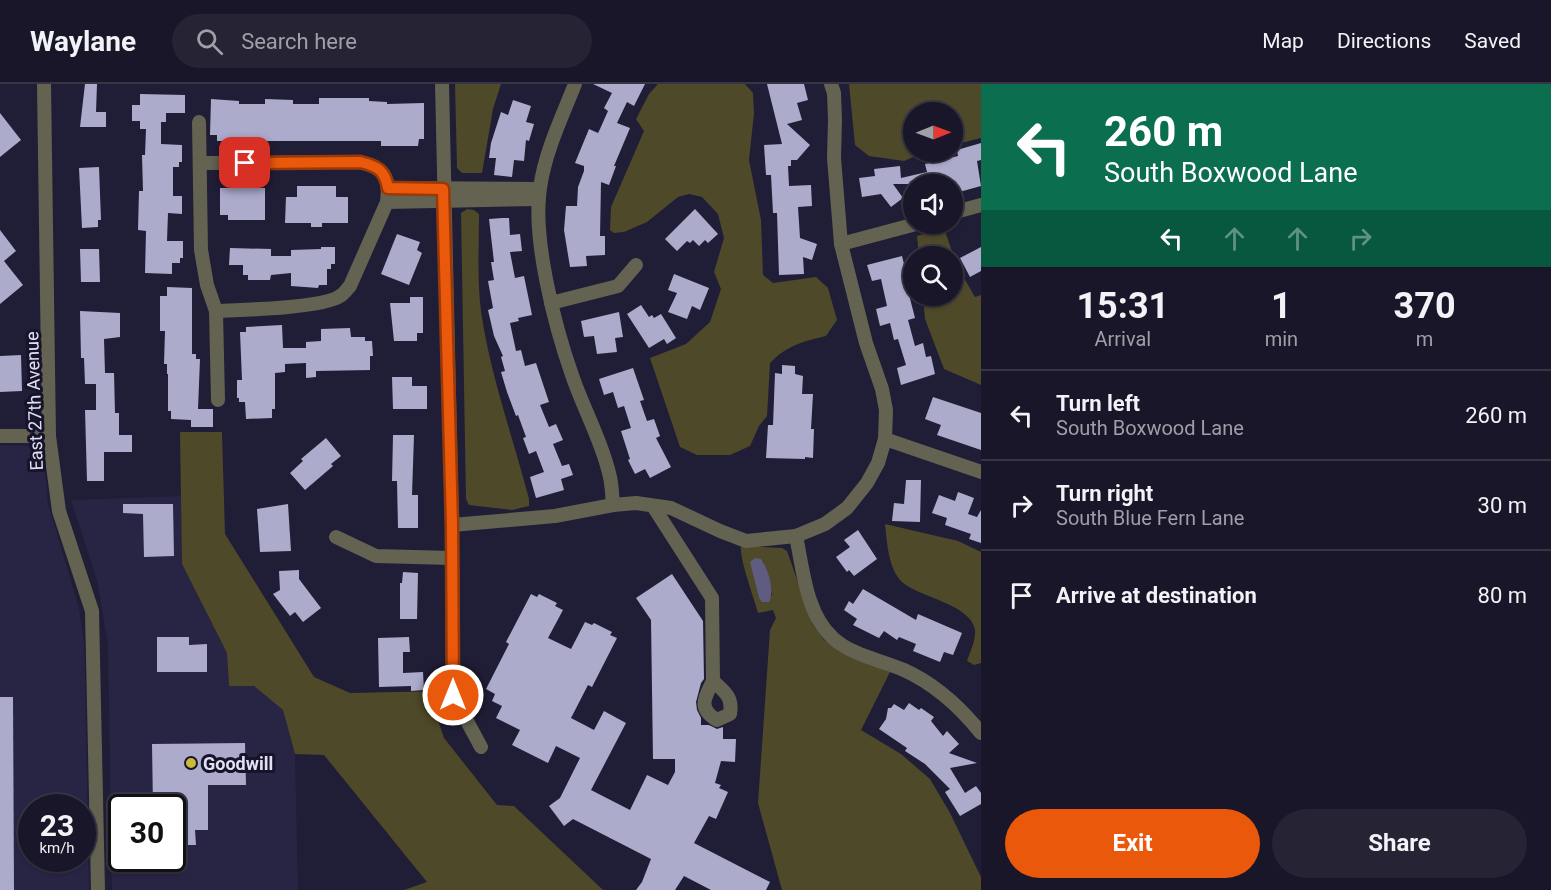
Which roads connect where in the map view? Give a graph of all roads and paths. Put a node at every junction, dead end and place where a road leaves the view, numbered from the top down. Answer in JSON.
{"nodes":[{"id":1,"x":44,"y":84,"type":"edge"},
{"id":2,"x":442,"y":84,"type":"edge"},
{"id":3,"x":575,"y":84,"type":"edge"},
{"id":4,"x":831,"y":84,"type":"edge"},
{"id":5,"x":199,"y":122,"type":"dead end"},
{"id":6,"x":200,"y":163,"type":"junction"},
{"id":7,"x":539,"y":194,"type":"junction"},
{"id":8,"x":388,"y":195,"type":"junction"},
{"id":9,"x":443,"y":195,"type":"junction"},
{"id":10,"x":981,"y":206,"type":"edge"},
{"id":11,"x":963,"y":210,"type":"edge"},
{"id":12,"x":903,"y":227,"type":"edge"},
{"id":13,"x":841,"y":244,"type":"junction"},
{"id":14,"x":636,"y":265,"type":"dead end"},
{"id":15,"x":551,"y":303,"type":"junction"},
{"id":16,"x":216,"y":311,"type":"junction"},
{"id":17,"x":218,"y":400,"type":"dead end"},
{"id":18,"x":0,"y":436,"type":"edge"},
{"id":19,"x":49,"y":436,"type":"junction"},
{"id":20,"x":885,"y":439,"type":"junction"},
{"id":21,"x":981,"y":472,"type":"edge"},
{"id":22,"x":613,"y":505,"type":"junction"},
{"id":23,"x":653,"y":506,"type":"junction"},
{"id":24,"x":452,"y":525,"type":"junction"},
{"id":25,"x":796,"y":536,"type":"junction"},
{"id":26,"x":336,"y":537,"type":"dead end"},
{"id":27,"x":452,"y":558,"type":"junction"},
{"id":28,"x":713,"y":681,"type":"dead end"},
{"id":29,"x":981,"y":733,"type":"edge"},
{"id":30,"x":481,"y":747,"type":"dead end"},
{"id":31,"x":98,"y":890,"type":"edge"}],
"edges":[{"from":1,"to":19,"type":"street","name":"East 27th Avenue"},
{"from":2,"to":9,"type":"street"},
{"from":3,"to":7,"type":"street"},
{"from":4,"to":13,"type":"street"},
{"from":5,"to":6,"type":"street"},
{"from":6,"to":8,"type":"street"},
{"from":6,"to":16,"type":"street"},
{"from":7,"to":9,"type":"street"},
{"from":7,"to":15,"type":"street"},
{"from":8,"to":9,"type":"street"},
{"from":8,"to":16,"type":"street"},
{"from":9,"to":24,"type":"street"},
{"from":10,"to":11,"type":"street"},
{"from":12,"to":13,"type":"street"},
{"from":13,"to":20,"type":"street"},
{"from":14,"to":15,"type":"street"},
{"from":15,"to":22,"type":"street"},
{"from":16,"to":17,"type":"street"},
{"from":18,"to":19,"type":"street"},
{"from":19,"to":31,"type":"street","name":"East 27th Avenue"},
{"from":20,"to":21,"type":"street"},
{"from":20,"to":25,"type":"street"},
{"from":22,"to":23,"type":"street"},
{"from":22,"to":24,"type":"street"},
{"from":23,"to":25,"type":"street"},
{"from":23,"to":28,"type":"street"},
{"from":24,"to":27,"type":"street"},
{"from":25,"to":29,"type":"street"},
{"from":26,"to":27,"type":"street"},
{"from":27,"to":30,"type":"street"}]}
